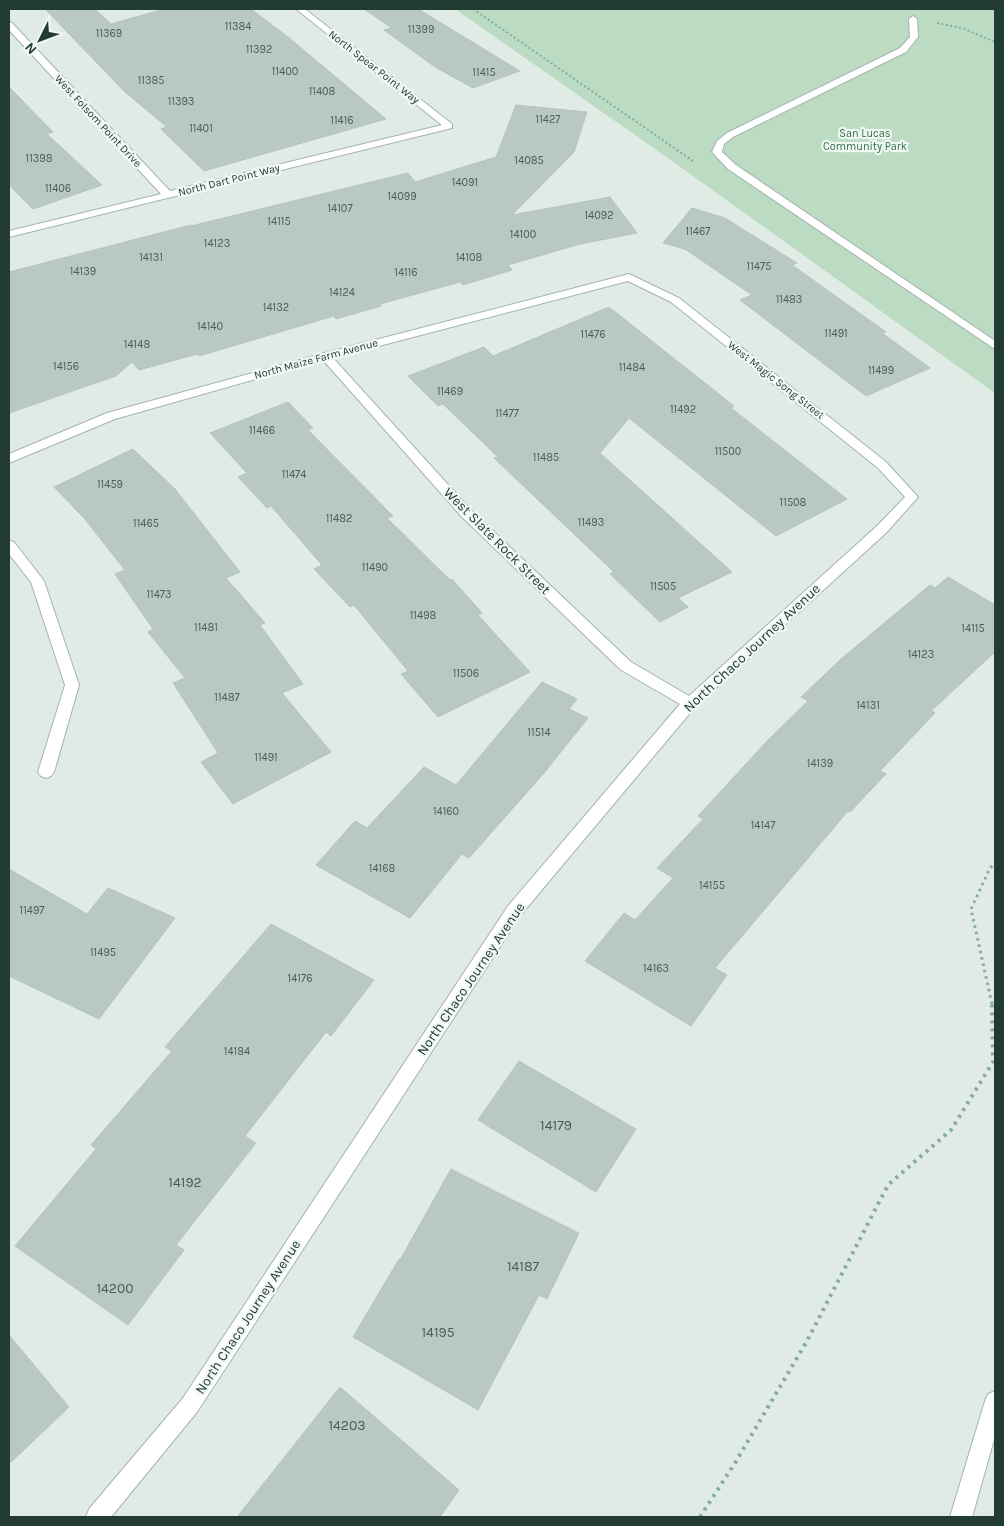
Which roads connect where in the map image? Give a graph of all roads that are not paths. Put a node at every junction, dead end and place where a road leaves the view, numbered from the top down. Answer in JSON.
{"nodes":[{"id":1,"x":300,"y":9,"type":"edge"},
{"id":2,"x":913,"y":18,"type":"road end"},
{"id":3,"x":9,"y":24,"type":"edge"},
{"id":4,"x":449,"y":126,"type":"joint"},
{"id":5,"x":168,"y":195,"type":"junction"},
{"id":6,"x":9,"y":234,"type":"edge"},
{"id":7,"x":629,"y":277,"type":"joint"},
{"id":8,"x":995,"y":346,"type":"edge"},
{"id":9,"x":325,"y":356,"type":"junction"},
{"id":10,"x":9,"y":459,"type":"edge"},
{"id":11,"x":912,"y":496,"type":"joint"},
{"id":12,"x":9,"y":545,"type":"edge"},
{"id":13,"x":690,"y":703,"type":"junction"},
{"id":14,"x":46,"y":772,"type":"dead end"},
{"id":15,"x":995,"y":1401,"type":"edge"},
{"id":16,"x":97,"y":1517,"type":"edge"},
{"id":17,"x":961,"y":1517,"type":"edge"}],
"edges":[{"from":1,"to":4,"type":"street","name":"North Spear Point Way"},
{"from":2,"to":8,"type":"street"},
{"from":3,"to":5,"type":"street","name":"West Folsom Point Drive"},
{"from":4,"to":5,"type":"street","name":"North Dart Point Way"},
{"from":5,"to":6,"type":"street","name":"North Dart Point Way"},
{"from":7,"to":9,"type":"street","name":"North Maize Farm Avenue"},
{"from":7,"to":11,"type":"street","name":"West Magic Song Street"},
{"from":9,"to":10,"type":"street","name":"North Maize Farm Avenue"},
{"from":9,"to":13,"type":"street","name":"West Slate Rock Street"},
{"from":11,"to":13,"type":"street","name":"North Chaco Journey Avenue"},
{"from":12,"to":14,"type":"street"},
{"from":13,"to":16,"type":"street","name":"North Chaco Journey Avenue"},
{"from":15,"to":17,"type":"street"}]}
